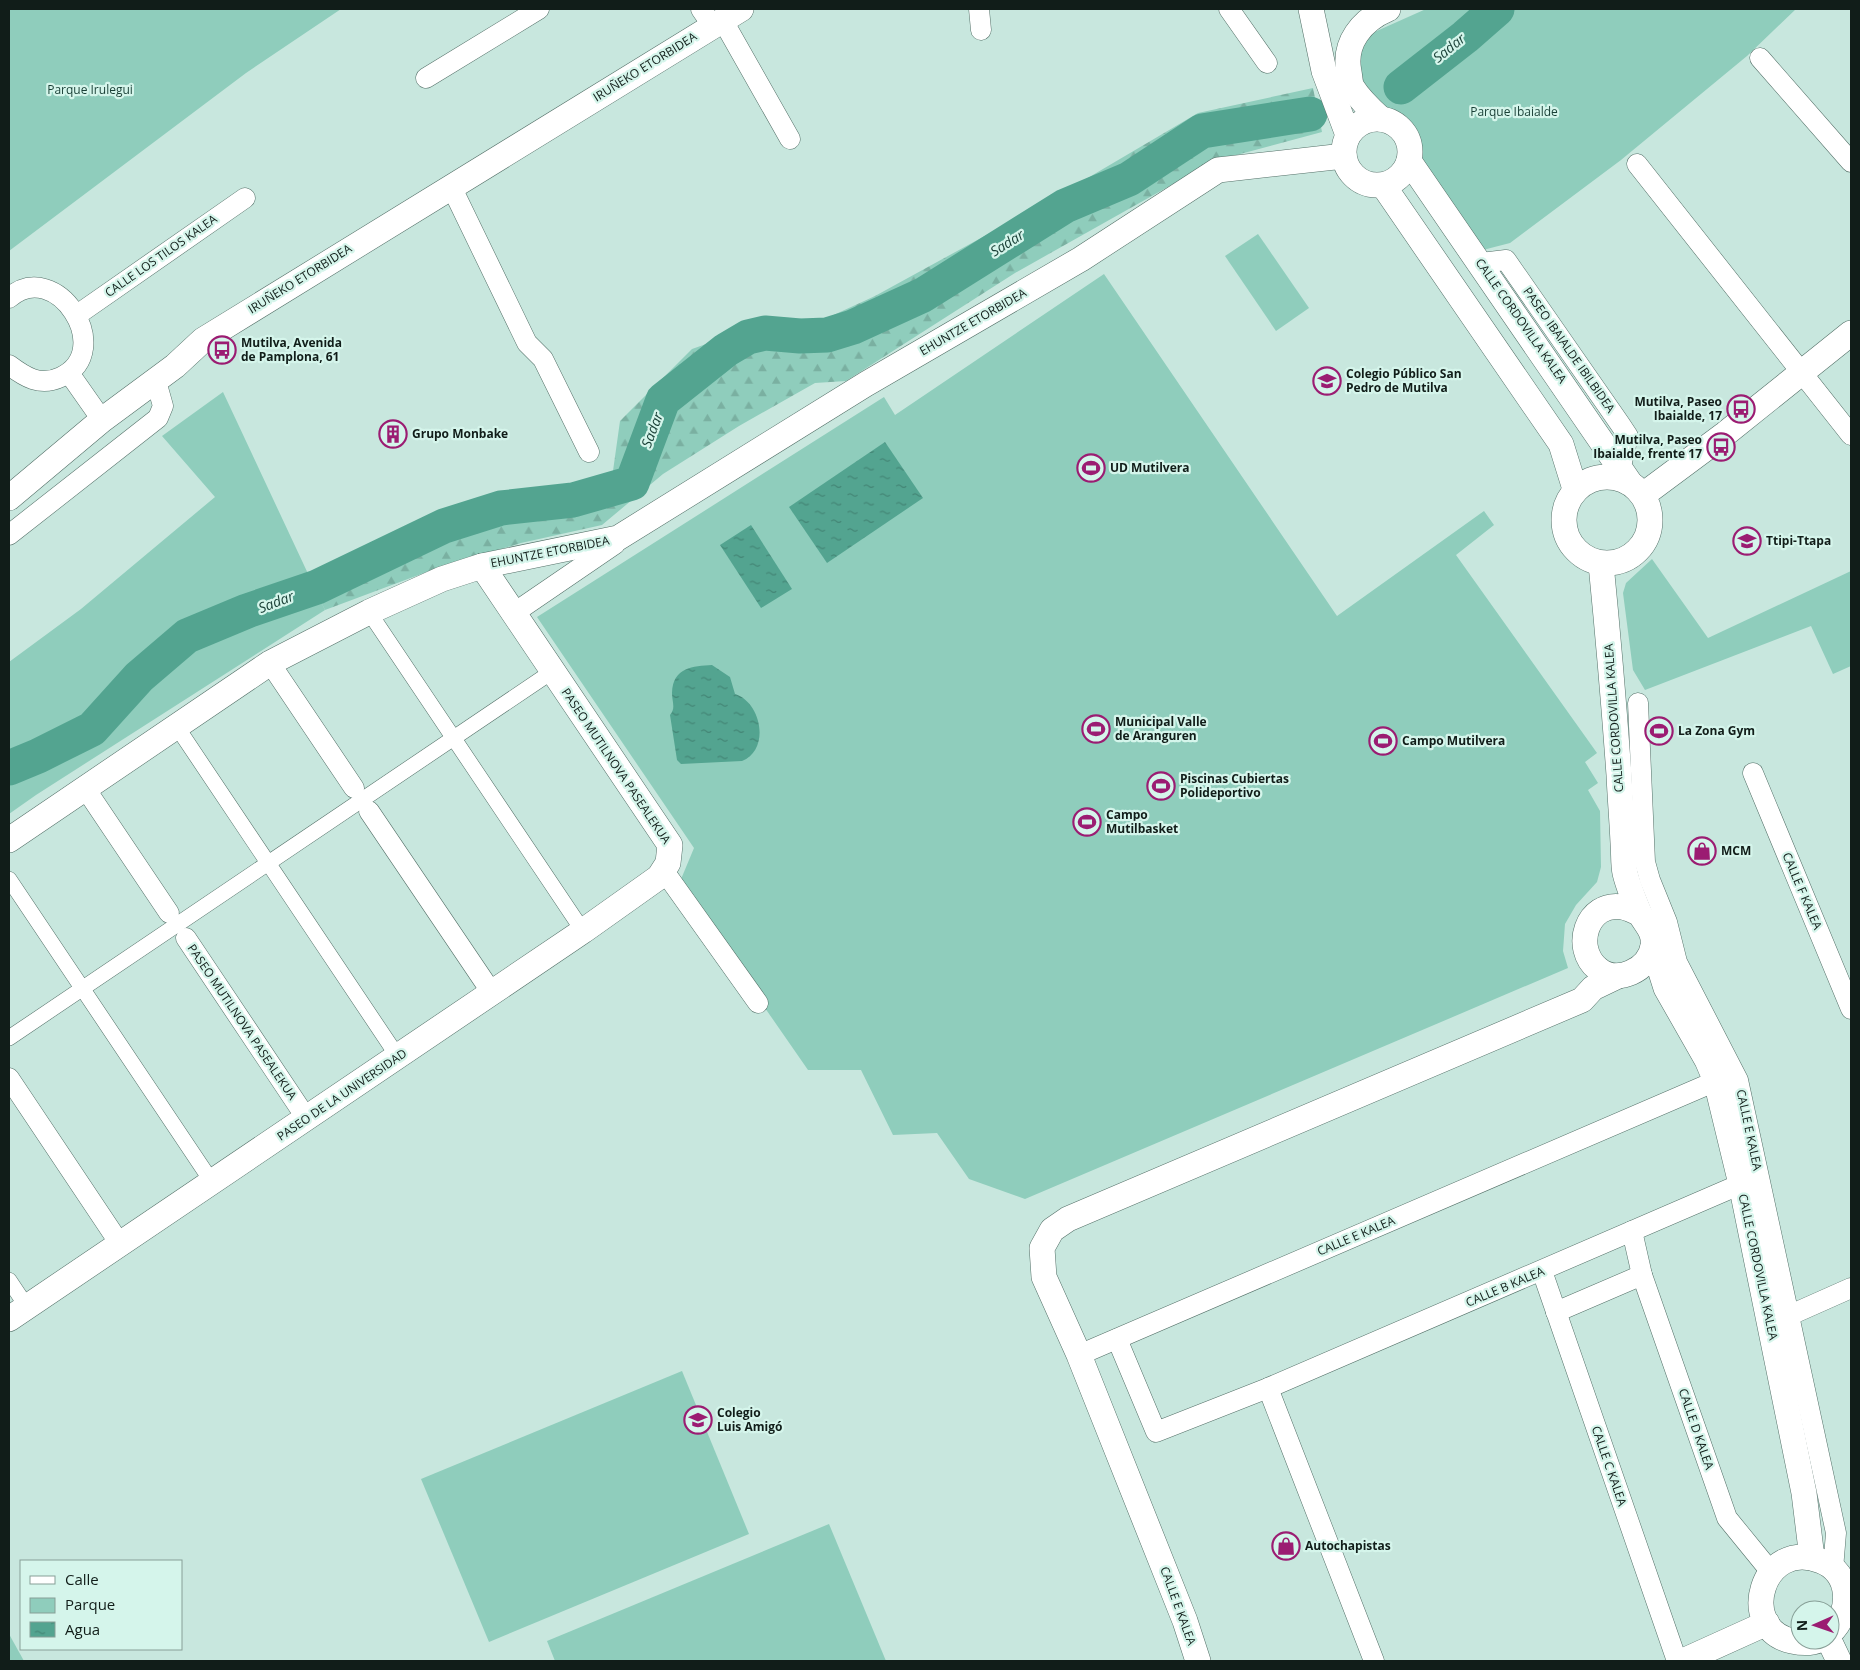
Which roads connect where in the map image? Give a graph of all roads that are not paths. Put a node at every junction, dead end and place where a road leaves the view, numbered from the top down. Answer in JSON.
{"nodes":[{"id":1,"x":539,"y":9,"type":"edge"},
{"id":2,"x":979,"y":9,"type":"edge"},
{"id":3,"x":1229,"y":9,"type":"edge"},
{"id":4,"x":1311,"y":9,"type":"edge"},
{"id":5,"x":1388,"y":9,"type":"edge"},
{"id":6,"x":719,"y":16,"type":"edge"},
{"id":7,"x":981,"y":30,"type":"dead end"},
{"id":8,"x":1760,"y":58,"type":"dead end"},
{"id":9,"x":1267,"y":63,"type":"dead end"},
{"id":10,"x":426,"y":78,"type":"dead end"},
{"id":11,"x":1381,"y":119,"type":"junction"},
{"id":12,"x":790,"y":139,"type":"dead end"},
{"id":13,"x":1346,"y":145,"type":"junction"},
{"id":14,"x":1409,"y":161,"type":"junction"},
{"id":15,"x":1851,"y":162,"type":"edge"},
{"id":16,"x":1638,"y":164,"type":"dead end"},
{"id":17,"x":1383,"y":185,"type":"junction"},
{"id":18,"x":451,"y":186,"type":"junction"},
{"id":19,"x":245,"y":198,"type":"dead end"},
{"id":20,"x":9,"y":298,"type":"edge"},
{"id":21,"x":77,"y":315,"type":"junction"},
{"id":22,"x":1851,"y":333,"type":"edge"},
{"id":23,"x":9,"y":365,"type":"edge"},
{"id":24,"x":69,"y":373,"type":"junction"},
{"id":25,"x":1802,"y":373,"type":"junction"},
{"id":26,"x":156,"y":381,"type":"junction"},
{"id":27,"x":102,"y":420,"type":"junction"},
{"id":28,"x":1851,"y":436,"type":"edge"},
{"id":29,"x":589,"y":452,"type":"dead end"},
{"id":30,"x":1631,"y":481,"type":"junction"},
{"id":31,"x":1575,"y":490,"type":"junction"},
{"id":32,"x":9,"y":498,"type":"edge"},
{"id":33,"x":9,"y":534,"type":"edge"},
{"id":34,"x":618,"y":538,"type":"junction"},
{"id":35,"x":1601,"y":564,"type":"junction"},
{"id":36,"x":482,"y":566,"type":"junction"},
{"id":37,"x":370,"y":612,"type":"junction"},
{"id":38,"x":514,"y":613,"type":"junction"},
{"id":39,"x":270,"y":662,"type":"junction"},
{"id":40,"x":553,"y":671,"type":"junction"},
{"id":41,"x":1638,"y":703,"type":"dead end"},
{"id":42,"x":177,"y":726,"type":"junction"},
{"id":43,"x":454,"y":738,"type":"junction"},
{"id":44,"x":1753,"y":773,"type":"dead end"},
{"id":45,"x":85,"y":788,"type":"junction"},
{"id":46,"x":362,"y":799,"type":"junction"},
{"id":47,"x":9,"y":840,"type":"edge"},
{"id":48,"x":268,"y":863,"type":"junction"},
{"id":49,"x":666,"y":867,"type":"junction"},
{"id":50,"x":1624,"y":872,"type":"junction"},
{"id":51,"x":9,"y":879,"type":"edge"},
{"id":52,"x":1608,"y":909,"type":"junction"},
{"id":53,"x":1640,"y":914,"type":"junction"},
{"id":54,"x":177,"y":925,"type":"junction"},
{"id":55,"x":583,"y":931,"type":"junction"},
{"id":56,"x":1653,"y":946,"type":"junction"},
{"id":57,"x":1589,"y":960,"type":"junction"},
{"id":58,"x":1625,"y":975,"type":"junction"},
{"id":59,"x":1666,"y":988,"type":"junction"},
{"id":60,"x":82,"y":989,"type":"junction"},
{"id":61,"x":492,"y":993,"type":"junction"},
{"id":62,"x":758,"y":1003,"type":"dead end"},
{"id":63,"x":1851,"y":1009,"type":"edge"},
{"id":64,"x":1551,"y":1012,"type":"junction"},
{"id":65,"x":9,"y":1038,"type":"edge"},
{"id":66,"x":398,"y":1056,"type":"junction"},
{"id":67,"x":9,"y":1078,"type":"edge"},
{"id":68,"x":1716,"y":1081,"type":"junction"},
{"id":69,"x":307,"y":1119,"type":"junction"},
{"id":70,"x":212,"y":1182,"type":"junction"},
{"id":71,"x":1741,"y":1184,"type":"junction"},
{"id":72,"x":1632,"y":1231,"type":"junction"},
{"id":73,"x":120,"y":1244,"type":"junction"},
{"id":74,"x":1542,"y":1271,"type":"junction"},
{"id":75,"x":1642,"y":1275,"type":"junction"},
{"id":76,"x":9,"y":1280,"type":"edge"},
{"id":77,"x":1851,"y":1288,"type":"edge"},
{"id":78,"x":1556,"y":1312,"type":"junction"},
{"id":79,"x":18,"y":1313,"type":"edge"},
{"id":80,"x":1778,"y":1318,"type":"junction"},
{"id":81,"x":1117,"y":1339,"type":"junction"},
{"id":82,"x":1079,"y":1355,"type":"junction"},
{"id":83,"x":1268,"y":1388,"type":"junction"},
{"id":84,"x":1822,"y":1563,"type":"junction"},
{"id":85,"x":1771,"y":1572,"type":"junction"},
{"id":86,"x":1848,"y":1589,"type":"edge"},
{"id":87,"x":1840,"y":1621,"type":"edge"},
{"id":88,"x":1767,"y":1623,"type":"junction"},
{"id":89,"x":1790,"y":1640,"type":"edge"},
{"id":90,"x":1198,"y":1661,"type":"edge"},
{"id":91,"x":1374,"y":1661,"type":"edge"},
{"id":92,"x":1677,"y":1661,"type":"edge"},
{"id":93,"x":1684,"y":1661,"type":"edge"}],
"edges":[{"from":1,"to":10,"type":"street"},
{"from":2,"to":7,"type":"street"},
{"from":3,"to":9,"type":"street"},
{"from":4,"to":13,"type":"street"},
{"from":5,"to":11,"type":"street"},
{"from":6,"to":12,"type":"street","name":"IRUÑEKO ETORBIDEA"},
{"from":6,"to":18,"type":"street","name":"IRUÑEKO ETORBIDEA"},
{"from":8,"to":15,"type":"street"},
{"from":11,"to":13,"type":"street"},
{"from":11,"to":14,"type":"street"},
{"from":13,"to":17,"type":"street"},
{"from":13,"to":34,"type":"street","name":"EHUNTZE ETORBIDEA"},
{"from":14,"to":17,"type":"street"},
{"from":14,"to":30,"type":"street","name":"CALLE CORDOVILLA KALEA"},
{"from":16,"to":25,"type":"street"},
{"from":17,"to":31,"type":"street"},
{"from":18,"to":26,"type":"street","name":"IRUÑEKO ETORBIDEA"},
{"from":18,"to":29,"type":"street"},
{"from":19,"to":21,"type":"street","name":"CALLE LOS TILOS KALEA"},
{"from":20,"to":21,"type":"street"},
{"from":21,"to":24,"type":"street"},
{"from":22,"to":25,"type":"street"},
{"from":23,"to":24,"type":"street"},
{"from":24,"to":27,"type":"street"},
{"from":25,"to":28,"type":"street"},
{"from":25,"to":30,"type":"street"},
{"from":26,"to":27,"type":"street","name":"IRUÑEKO ETORBIDEA"},
{"from":26,"to":33,"type":"street"},
{"from":27,"to":32,"type":"street","name":"IRUÑEKO ETORBIDEA"},
{"from":30,"to":31,"type":"street"},
{"from":30,"to":35,"type":"street"},
{"from":31,"to":35,"type":"street"},
{"from":34,"to":36,"type":"street","name":"EHUNTZE ETORBIDEA"},
{"from":34,"to":38,"type":"street","name":"EHUNTZE ETORBIDEA"},
{"from":35,"to":50,"type":"street","name":"CALLE CORDOVILLA KALEA"},
{"from":36,"to":37,"type":"street"},
{"from":36,"to":38,"type":"street","name":"PASEO MUTILNOVA PASEALEKUA"},
{"from":37,"to":39,"type":"street"},
{"from":37,"to":43,"type":"street"},
{"from":38,"to":40,"type":"street","name":"PASEO MUTILNOVA PASEALEKUA"},
{"from":39,"to":42,"type":"street"},
{"from":39,"to":46,"type":"street"},
{"from":40,"to":43,"type":"street"},
{"from":40,"to":49,"type":"street","name":"PASEO MUTILNOVA PASEALEKUA"},
{"from":41,"to":80,"type":"street","name":"CALLE E KALEA"},
{"from":42,"to":45,"type":"street"},
{"from":42,"to":48,"type":"street"},
{"from":43,"to":46,"type":"street"},
{"from":43,"to":55,"type":"street"},
{"from":44,"to":63,"type":"street","name":"CALLE F KALEA"},
{"from":45,"to":47,"type":"street"},
{"from":45,"to":54,"type":"street","name":"PASEO MUTILNOVA PASEALEKUA"},
{"from":46,"to":48,"type":"street"},
{"from":46,"to":61,"type":"street"},
{"from":48,"to":54,"type":"street"},
{"from":48,"to":66,"type":"street"},
{"from":49,"to":55,"type":"street","name":"PASEO DE LA UNIVERSIDAD"},
{"from":49,"to":62,"type":"street"},
{"from":50,"to":52,"type":"street","name":"CALLE CORDOVILLA KALEA"},
{"from":50,"to":53,"type":"street","name":"CALLE CORDOVILLA KALEA"},
{"from":51,"to":60,"type":"street"},
{"from":52,"to":53,"type":"street"},
{"from":52,"to":57,"type":"street"},
{"from":53,"to":56,"type":"street"},
{"from":54,"to":60,"type":"street"},
{"from":54,"to":69,"type":"street","name":"PASEO MUTILNOVA PASEALEKUA"},
{"from":55,"to":61,"type":"street","name":"PASEO DE LA UNIVERSIDAD"},
{"from":56,"to":58,"type":"street"},
{"from":56,"to":59,"type":"street","name":"CALLE CORDOVILLA KALEA"},
{"from":57,"to":58,"type":"street"},
{"from":57,"to":64,"type":"street","name":"CALLE E KALEA"},
{"from":58,"to":59,"type":"street"},
{"from":58,"to":64,"type":"street","name":"CALLE E KALEA"},
{"from":59,"to":68,"type":"street","name":"CALLE CORDOVILLA KALEA"},
{"from":60,"to":65,"type":"street"},
{"from":60,"to":70,"type":"street"},
{"from":61,"to":66,"type":"street","name":"PASEO DE LA UNIVERSIDAD"},
{"from":64,"to":82,"type":"street","name":"CALLE E KALEA"},
{"from":66,"to":69,"type":"street","name":"PASEO DE LA UNIVERSIDAD"},
{"from":67,"to":73,"type":"street"},
{"from":68,"to":71,"type":"street","name":"CALLE CORDOVILLA KALEA"},
{"from":68,"to":81,"type":"street","name":"CALLE E KALEA"},
{"from":69,"to":70,"type":"street","name":"PASEO DE LA UNIVERSIDAD"},
{"from":70,"to":73,"type":"street","name":"PASEO DE LA UNIVERSIDAD"},
{"from":71,"to":72,"type":"street","name":"CALLE B KALEA"},
{"from":71,"to":80,"type":"street","name":"CALLE CORDOVILLA KALEA"},
{"from":72,"to":74,"type":"street","name":"CALLE B KALEA"},
{"from":72,"to":75,"type":"street","name":"CALLE D KALEA"},
{"from":73,"to":79,"type":"street","name":"PASEO DE LA UNIVERSIDAD"},
{"from":74,"to":78,"type":"street","name":"CALLE C KALEA"},
{"from":74,"to":83,"type":"street","name":"CALLE B KALEA"},
{"from":75,"to":78,"type":"street"},
{"from":75,"to":85,"type":"street","name":"CALLE D KALEA"},
{"from":76,"to":79,"type":"street"},
{"from":77,"to":80,"type":"street"},
{"from":78,"to":92,"type":"street","name":"CALLE C KALEA"},
{"from":80,"to":84,"type":"street","name":"CALLE CORDOVILLA KALEA"},
{"from":81,"to":82,"type":"street","name":"CALLE E KALEA"},
{"from":81,"to":83,"type":"street","name":"CALLE B KALEA"},
{"from":82,"to":90,"type":"street","name":"CALLE E KALEA"},
{"from":83,"to":91,"type":"street"},
{"from":84,"to":85,"type":"street"},
{"from":84,"to":86,"type":"street"},
{"from":85,"to":88,"type":"street"},
{"from":86,"to":87,"type":"street"},
{"from":88,"to":89,"type":"street"},
{"from":88,"to":93,"type":"street"}]}
